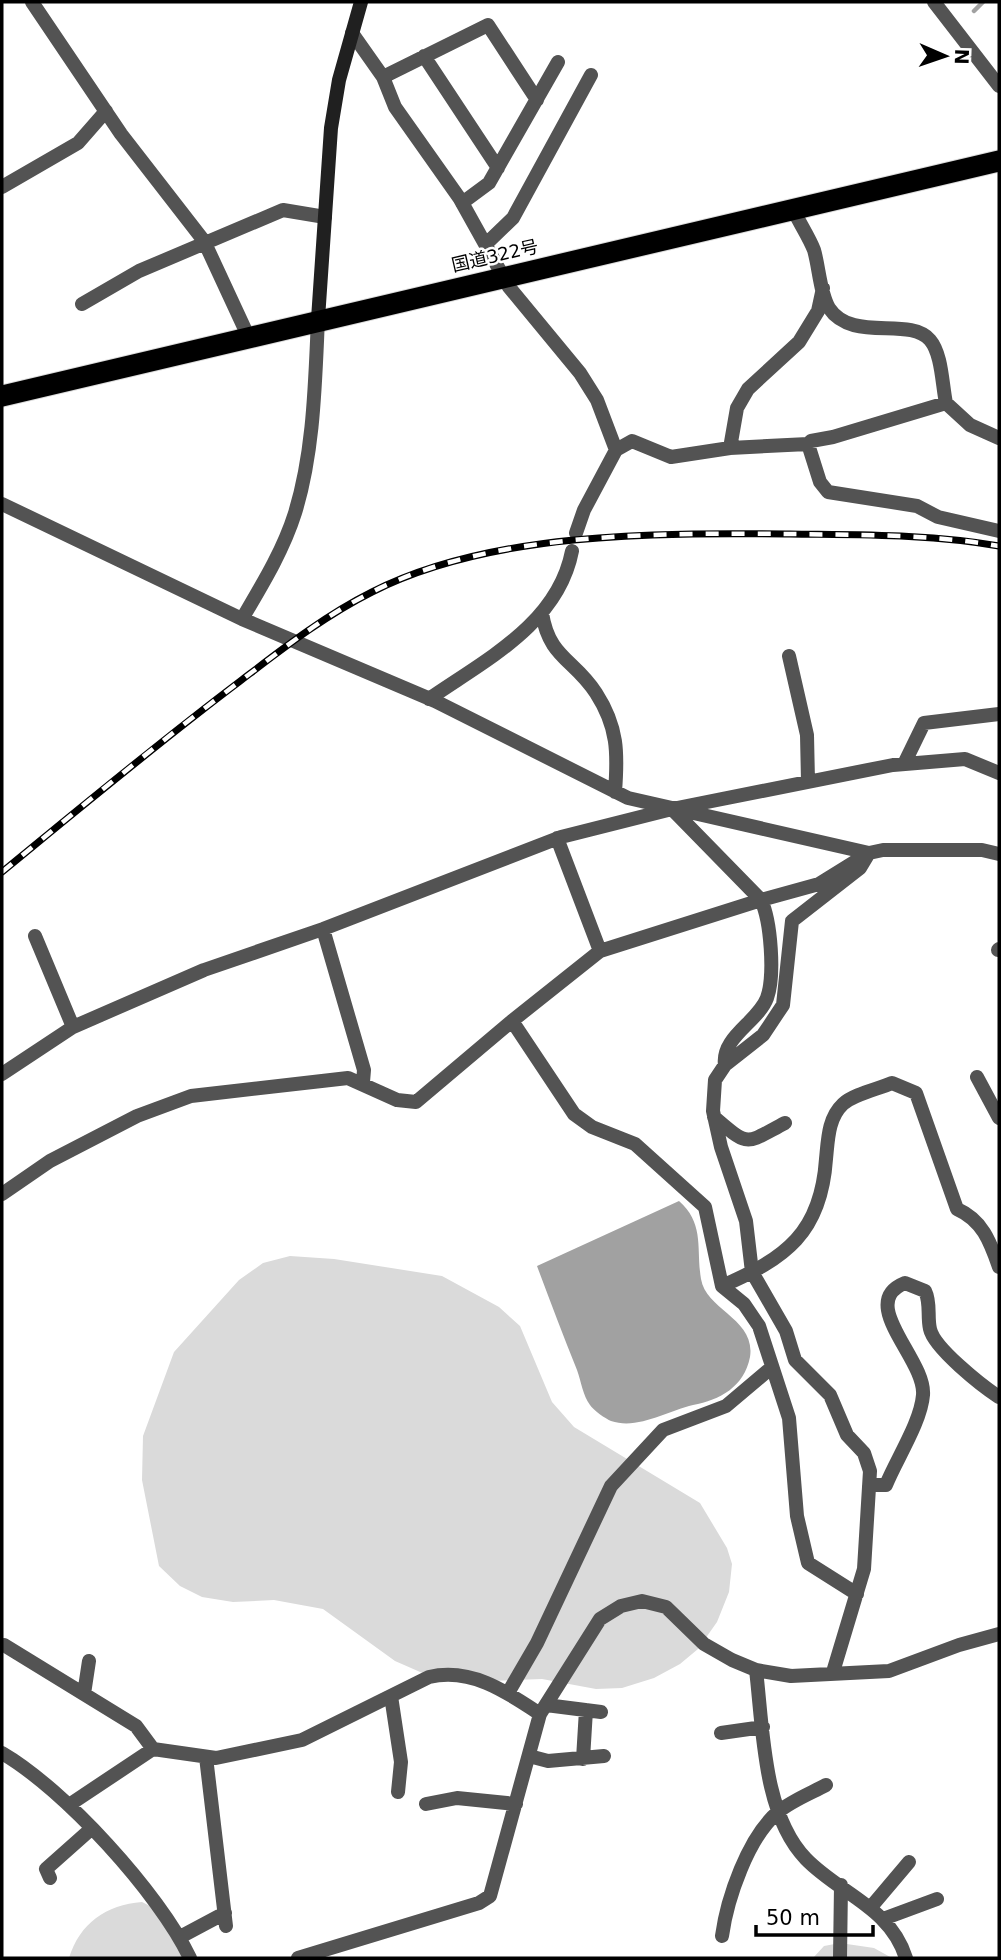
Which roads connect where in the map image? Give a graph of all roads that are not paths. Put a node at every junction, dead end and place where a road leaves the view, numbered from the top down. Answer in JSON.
{"nodes":[{"id":1,"x":32,"y":2,"type":"edge"},
{"id":2,"x":361,"y":2,"type":"edge"},
{"id":3,"x":934,"y":2,"type":"edge"},
{"id":4,"x":352,"y":33,"type":"junction"},
{"id":5,"x":425,"y":56,"type":"junction"},
{"id":6,"x":558,"y":62,"type":"dead end"},
{"id":7,"x":591,"y":75,"type":"dead end"},
{"id":8,"x":383,"y":77,"type":"junction"},
{"id":9,"x":999,"y":86,"type":"edge"},
{"id":10,"x":537,"y":100,"type":"junction"},
{"id":11,"x":106,"y":111,"type":"junction"},
{"id":12,"x":999,"y":161,"type":"edge"},
{"id":13,"x":498,"y":168,"type":"junction"},
{"id":14,"x":2,"y":187,"type":"edge"},
{"id":15,"x":462,"y":203,"type":"junction"},
{"id":16,"x":793,"y":211,"type":"junction"},
{"id":17,"x":325,"y":217,"type":"junction"},
{"id":18,"x":204,"y":241,"type":"junction"},
{"id":19,"x":485,"y":244,"type":"junction"},
{"id":20,"x":504,"y":276,"type":"junction"},
{"id":21,"x":824,"y":287,"type":"junction"},
{"id":22,"x":82,"y":304,"type":"dead end"},
{"id":23,"x":318,"y":319,"type":"junction"},
{"id":24,"x":249,"y":338,"type":"junction"},
{"id":25,"x":2,"y":396,"type":"edge"},
{"id":26,"x":946,"y":402,"type":"junction"},
{"id":27,"x":999,"y":438,"type":"edge"},
{"id":28,"x":808,"y":444,"type":"junction"},
{"id":29,"x":730,"y":448,"type":"junction"},
{"id":30,"x":616,"y":450,"type":"junction"},
{"id":31,"x":2,"y":504,"type":"edge"},
{"id":32,"x":999,"y":530,"type":"edge"},
{"id":33,"x":576,"y":533,"type":"dead end"},
{"id":34,"x":572,"y":551,"type":"dead end"},
{"id":35,"x":542,"y":613,"type":"junction"},
{"id":36,"x":242,"y":619,"type":"junction"},
{"id":37,"x":789,"y":656,"type":"dead end"},
{"id":38,"x":429,"y":699,"type":"junction"},
{"id":39,"x":999,"y":714,"type":"edge"},
{"id":40,"x":904,"y":764,"type":"junction"},
{"id":41,"x":999,"y":773,"type":"edge"},
{"id":42,"x":808,"y":781,"type":"junction"},
{"id":43,"x":615,"y":792,"type":"junction"},
{"id":44,"x":672,"y":809,"type":"junction"},
{"id":45,"x":557,"y":838,"type":"junction"},
{"id":46,"x":869,"y":853,"type":"junction"},
{"id":47,"x":999,"y":854,"type":"edge"},
{"id":48,"x":761,"y":900,"type":"junction"},
{"id":49,"x":323,"y":929,"type":"junction"},
{"id":50,"x":35,"y":936,"type":"dead end"},
{"id":51,"x":600,"y":951,"type":"junction"},
{"id":52,"x":512,"y":1021,"type":"junction"},
{"id":53,"x":73,"y":1027,"type":"junction"},
{"id":54,"x":725,"y":1065,"type":"junction"},
{"id":55,"x":2,"y":1074,"type":"edge"},
{"id":56,"x":977,"y":1076,"type":"dead end"},
{"id":57,"x":363,"y":1082,"type":"junction"},
{"id":58,"x":714,"y":1117,"type":"junction"},
{"id":59,"x":999,"y":1118,"type":"edge"},
{"id":60,"x":785,"y":1123,"type":"dead end"},
{"id":61,"x":2,"y":1194,"type":"edge"},
{"id":62,"x":999,"y":1267,"type":"edge"},
{"id":63,"x":752,"y":1272,"type":"junction"},
{"id":64,"x":722,"y":1286,"type":"junction"},
{"id":65,"x":771,"y":1368,"type":"junction"},
{"id":66,"x":999,"y":1397,"type":"edge"},
{"id":67,"x":869,"y":1485,"type":"junction"},
{"id":68,"x":858,"y":1594,"type":"junction"},
{"id":69,"x":999,"y":1634,"type":"edge"},
{"id":70,"x":4,"y":1645,"type":"dead end"},
{"id":71,"x":89,"y":1661,"type":"dead end"},
{"id":72,"x":756,"y":1671,"type":"junction"},
{"id":73,"x":833,"y":1672,"type":"junction"},
{"id":74,"x":508,"y":1693,"type":"junction"},
{"id":75,"x":84,"y":1694,"type":"junction"},
{"id":76,"x":391,"y":1696,"type":"junction"},
{"id":77,"x":543,"y":1710,"type":"junction"},
{"id":78,"x":763,"y":1727,"type":"junction"},
{"id":79,"x":721,"y":1733,"type":"dead end"},
{"id":80,"x":153,"y":1749,"type":"junction"},
{"id":81,"x":2,"y":1753,"type":"edge"},
{"id":82,"x":529,"y":1756,"type":"junction"},
{"id":83,"x":604,"y":1756,"type":"dead end"},
{"id":84,"x":206,"y":1757,"type":"junction"},
{"id":85,"x":583,"y":1759,"type":"junction"},
{"id":86,"x":826,"y":1785,"type":"dead end"},
{"id":87,"x":398,"y":1793,"type":"dead end"},
{"id":88,"x":426,"y":1804,"type":"dead end"},
{"id":89,"x":516,"y":1804,"type":"junction"},
{"id":90,"x":69,"y":1805,"type":"junction"},
{"id":91,"x":778,"y":1812,"type":"junction"},
{"id":92,"x":91,"y":1829,"type":"junction"},
{"id":93,"x":909,"y":1862,"type":"dead end"},
{"id":94,"x":50,"y":1878,"type":"dead end"},
{"id":95,"x":841,"y":1885,"type":"junction"},
{"id":96,"x":937,"y":1899,"type":"dead end"},
{"id":97,"x":871,"y":1907,"type":"junction"},
{"id":98,"x":883,"y":1919,"type":"junction"},
{"id":99,"x":722,"y":1936,"type":"dead end"},
{"id":100,"x":180,"y":1937,"type":"junction"},
{"id":101,"x":190,"y":1958,"type":"edge"},
{"id":102,"x":298,"y":1958,"type":"edge"},
{"id":103,"x":840,"y":1958,"type":"edge"},
{"id":104,"x":906,"y":1958,"type":"edge"}],
"edges":[{"from":1,"to":11,"type":"street"},
{"from":2,"to":4,"type":"street"},
{"from":3,"to":9,"type":"street"},
{"from":4,"to":8,"type":"street"},
{"from":4,"to":17,"type":"street"},
{"from":5,"to":8,"type":"street"},
{"from":5,"to":10,"type":"street"},
{"from":5,"to":13,"type":"street"},
{"from":6,"to":10,"type":"street"},
{"from":7,"to":19,"type":"street"},
{"from":8,"to":15,"type":"street"},
{"from":10,"to":13,"type":"street"},
{"from":11,"to":14,"type":"street"},
{"from":11,"to":18,"type":"street"},
{"from":12,"to":16,"type":"highway","name":"国道322号"},
{"from":13,"to":15,"type":"street"},
{"from":15,"to":19,"type":"street"},
{"from":16,"to":20,"type":"highway","name":"国道322号"},
{"from":16,"to":21,"type":"street"},
{"from":17,"to":18,"type":"street"},
{"from":17,"to":23,"type":"street"},
{"from":18,"to":22,"type":"street"},
{"from":18,"to":24,"type":"street"},
{"from":19,"to":20,"type":"street"},
{"from":20,"to":23,"type":"highway","name":"国道322号"},
{"from":20,"to":30,"type":"street"},
{"from":21,"to":26,"type":"street"},
{"from":21,"to":29,"type":"street"},
{"from":23,"to":24,"type":"highway","name":"国道322号"},
{"from":23,"to":36,"type":"street"},
{"from":24,"to":25,"type":"highway","name":"国道322号"},
{"from":26,"to":27,"type":"street"},
{"from":26,"to":28,"type":"street"},
{"from":28,"to":29,"type":"street"},
{"from":28,"to":32,"type":"street"},
{"from":29,"to":30,"type":"street"},
{"from":30,"to":33,"type":"street"},
{"from":31,"to":36,"type":"street"},
{"from":34,"to":35,"type":"street"},
{"from":35,"to":38,"type":"street"},
{"from":35,"to":43,"type":"street"},
{"from":36,"to":38,"type":"street"},
{"from":37,"to":42,"type":"street"},
{"from":38,"to":43,"type":"street"},
{"from":39,"to":40,"type":"street"},
{"from":40,"to":41,"type":"street"},
{"from":40,"to":42,"type":"street"},
{"from":42,"to":44,"type":"street"},
{"from":43,"to":44,"type":"street"},
{"from":44,"to":45,"type":"street"},
{"from":44,"to":46,"type":"street"},
{"from":44,"to":48,"type":"street"},
{"from":45,"to":49,"type":"street"},
{"from":45,"to":51,"type":"street"},
{"from":46,"to":47,"type":"street"},
{"from":46,"to":48,"type":"street"},
{"from":46,"to":54,"type":"street"},
{"from":48,"to":51,"type":"street"},
{"from":48,"to":54,"type":"street"},
{"from":49,"to":53,"type":"street"},
{"from":49,"to":57,"type":"street"},
{"from":50,"to":53,"type":"street"},
{"from":51,"to":52,"type":"street"},
{"from":52,"to":57,"type":"street"},
{"from":52,"to":64,"type":"street"},
{"from":53,"to":55,"type":"street"},
{"from":54,"to":58,"type":"street"},
{"from":56,"to":59,"type":"street"},
{"from":57,"to":61,"type":"street"},
{"from":58,"to":60,"type":"street"},
{"from":58,"to":63,"type":"street"},
{"from":62,"to":63,"type":"street"},
{"from":63,"to":64,"type":"street"},
{"from":63,"to":67,"type":"street"},
{"from":64,"to":65,"type":"street"},
{"from":65,"to":68,"type":"street"},
{"from":65,"to":74,"type":"street"},
{"from":66,"to":67,"type":"street"},
{"from":67,"to":68,"type":"street"},
{"from":68,"to":73,"type":"street"},
{"from":69,"to":73,"type":"street"},
{"from":70,"to":75,"type":"street"},
{"from":71,"to":75,"type":"street"},
{"from":72,"to":73,"type":"street"},
{"from":72,"to":77,"type":"street"},
{"from":72,"to":78,"type":"street"},
{"from":74,"to":76,"type":"street"},
{"from":74,"to":77,"type":"street"},
{"from":75,"to":80,"type":"street"},
{"from":76,"to":84,"type":"street"},
{"from":76,"to":87,"type":"street"},
{"from":77,"to":82,"type":"street"},
{"from":77,"to":85,"type":"street"},
{"from":78,"to":79,"type":"street"},
{"from":78,"to":91,"type":"street"},
{"from":80,"to":84,"type":"street"},
{"from":80,"to":90,"type":"street"},
{"from":81,"to":90,"type":"street"},
{"from":82,"to":85,"type":"street"},
{"from":82,"to":89,"type":"street"},
{"from":83,"to":85,"type":"street"},
{"from":84,"to":100,"type":"street"},
{"from":86,"to":91,"type":"street"},
{"from":88,"to":89,"type":"street"},
{"from":89,"to":102,"type":"street"},
{"from":90,"to":92,"type":"street"},
{"from":91,"to":95,"type":"street"},
{"from":91,"to":99,"type":"street"},
{"from":92,"to":94,"type":"street"},
{"from":92,"to":100,"type":"street"},
{"from":93,"to":97,"type":"street"},
{"from":95,"to":97,"type":"street"},
{"from":95,"to":103,"type":"street"},
{"from":96,"to":98,"type":"street"},
{"from":97,"to":98,"type":"street"},
{"from":98,"to":104,"type":"street"},
{"from":100,"to":101,"type":"street"}]}
